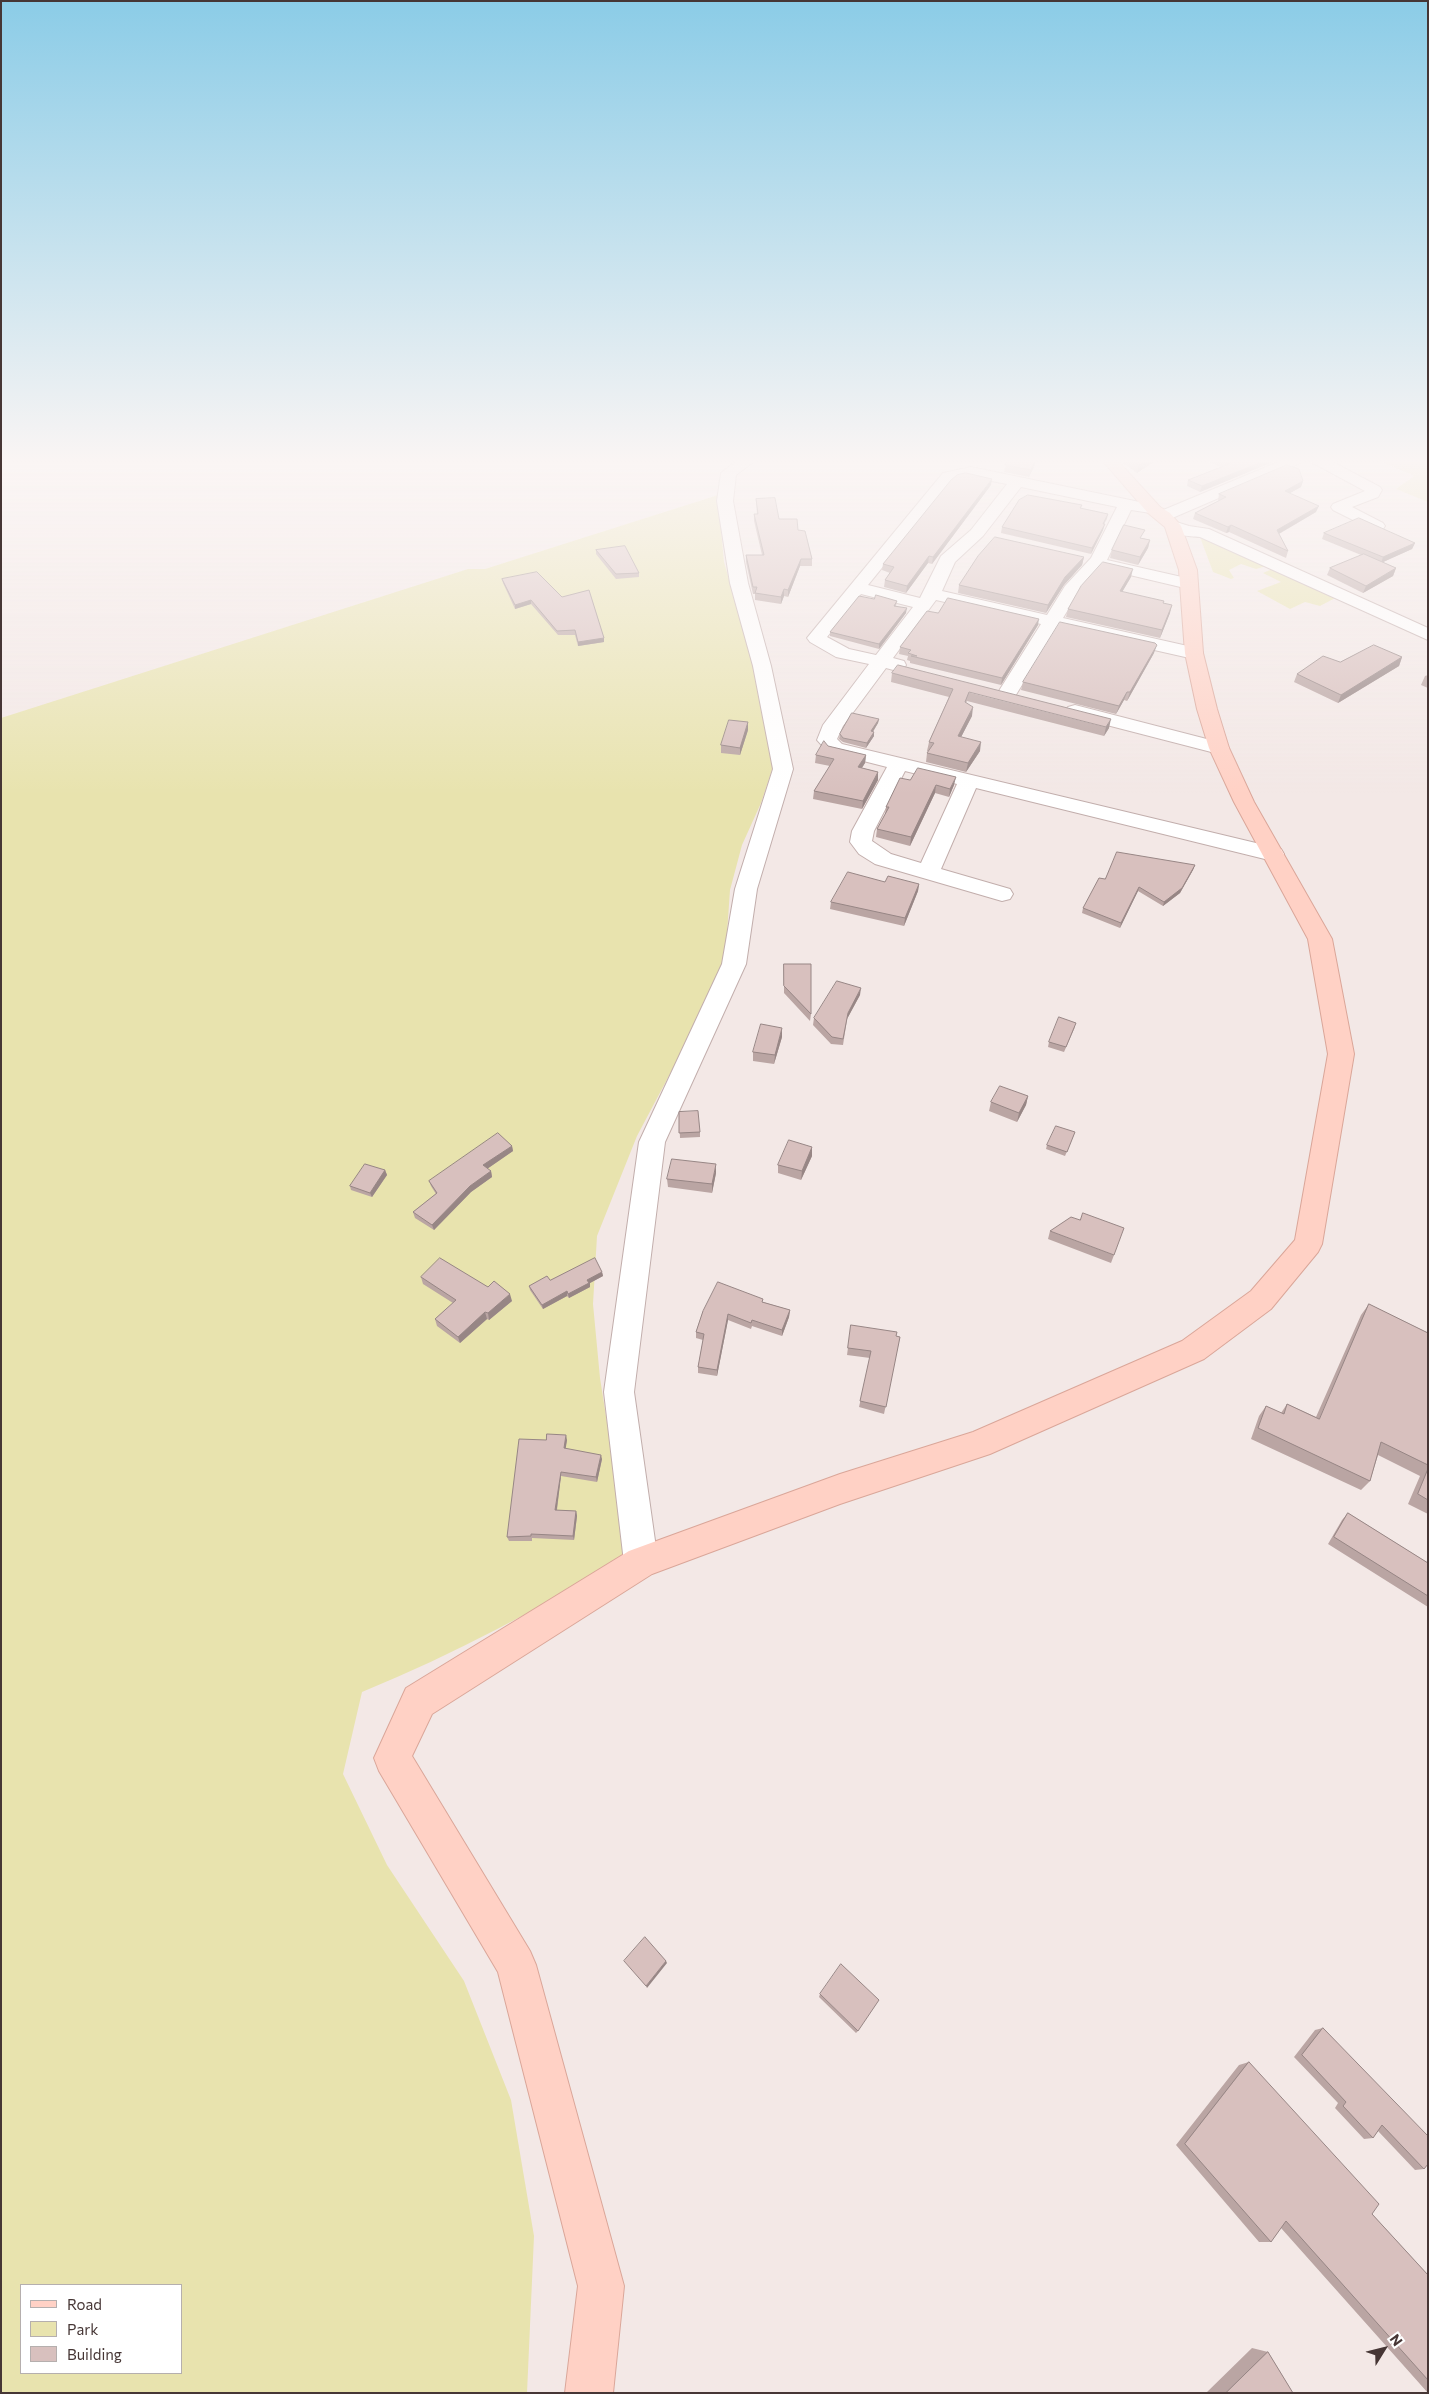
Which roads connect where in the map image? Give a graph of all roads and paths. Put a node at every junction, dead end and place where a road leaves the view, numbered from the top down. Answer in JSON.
{"nodes":[{"id":1,"x":738,"y":572,"type":"edge"},
{"id":2,"x":870,"y":572,"type":"edge"},
{"id":3,"x":941,"y":572,"type":"edge"},
{"id":4,"x":1088,"y":572,"type":"edge"},
{"id":5,"x":1138,"y":572,"type":"edge"},
{"id":6,"x":1188,"y":572,"type":"edge"},
{"id":7,"x":1290,"y":572,"type":"edge"},
{"id":8,"x":1189,"y":584,"type":"junction"},
{"id":9,"x":857,"y":588,"type":"junction"},
{"id":10,"x":928,"y":599,"type":"junction"},
{"id":11,"x":1053,"y":622,"type":"junction"},
{"id":12,"x":1428,"y":635,"type":"edge"},
{"id":13,"x":1194,"y":653,"type":"junction"},
{"id":14,"x":881,"y":661,"type":"junction"},
{"id":15,"x":917,"y":671,"type":"edge"},
{"id":16,"x":1027,"y":699,"type":"edge"},
{"id":17,"x":1056,"y":706,"type":"edge"},
{"id":18,"x":1219,"y":748,"type":"junction"},
{"id":19,"x":899,"y":762,"type":"junction"},
{"id":20,"x":969,"y":780,"type":"junction"},
{"id":21,"x":1273,"y":854,"type":"junction"},
{"id":22,"x":928,"y":872,"type":"junction"},
{"id":23,"x":1002,"y":894,"type":"dead end"},
{"id":24,"x":641,"y":1562,"type":"junction"},
{"id":25,"x":589,"y":2393,"type":"edge"}],
"edges":[{"from":1,"to":24,"type":"street"},
{"from":2,"to":9,"type":"street"},
{"from":3,"to":10,"type":"street"},
{"from":4,"to":11,"type":"street"},
{"from":5,"to":8,"type":"street"},
{"from":6,"to":8,"type":"street"},
{"from":7,"to":12,"type":"street"},
{"from":8,"to":13,"type":"street"},
{"from":9,"to":10,"type":"street"},
{"from":9,"to":14,"type":"street"},
{"from":10,"to":11,"type":"street"},
{"from":10,"to":14,"type":"street"},
{"from":11,"to":13,"type":"street"},
{"from":11,"to":16,"type":"street"},
{"from":13,"to":18,"type":"street"},
{"from":14,"to":15,"type":"street"},
{"from":14,"to":19,"type":"street"},
{"from":17,"to":18,"type":"street"},
{"from":18,"to":21,"type":"street"},
{"from":19,"to":20,"type":"street"},
{"from":19,"to":22,"type":"street"},
{"from":20,"to":21,"type":"street"},
{"from":20,"to":22,"type":"street"},
{"from":21,"to":24,"type":"street"},
{"from":22,"to":23,"type":"street"},
{"from":24,"to":25,"type":"street"}]}
